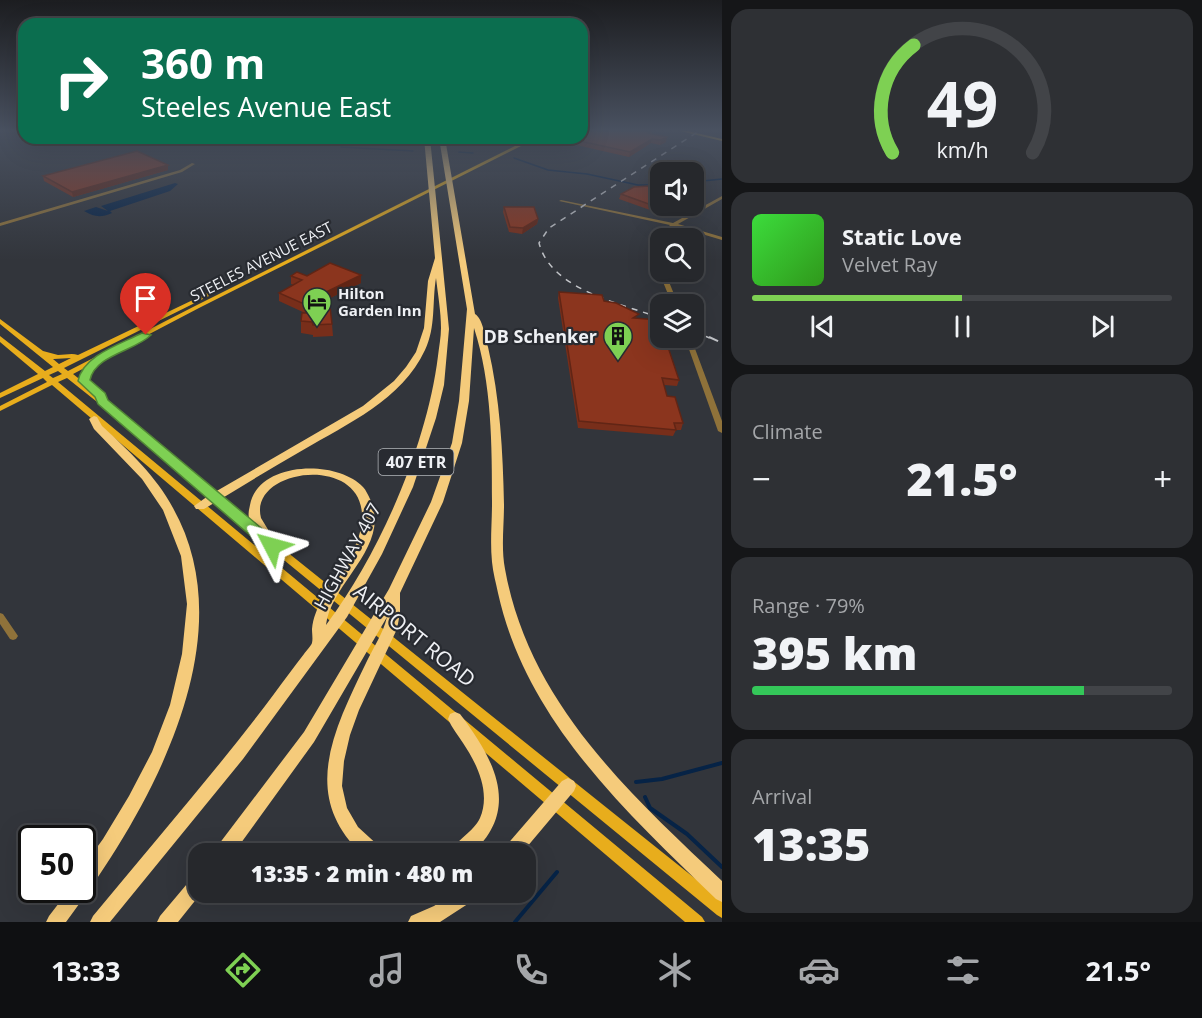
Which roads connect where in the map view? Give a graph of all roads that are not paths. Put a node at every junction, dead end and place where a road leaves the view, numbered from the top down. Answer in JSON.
{"nodes":[{"id":1,"x":171,"y":174,"type":"edge"},
{"id":2,"x":430,"y":174,"type":"edge"},
{"id":3,"x":448,"y":174,"type":"edge"},
{"id":4,"x":459,"y":174,"type":"edge"},
{"id":5,"x":722,"y":196,"type":"edge"},
{"id":6,"x":409,"y":198,"type":"junction"},
{"id":7,"x":561,"y":201,"type":"dead end"},
{"id":8,"x":0,"y":224,"type":"edge"},
{"id":9,"x":674,"y":224,"type":"junction"},
{"id":10,"x":670,"y":228,"type":"edge"},
{"id":11,"x":722,"y":239,"type":"edge"},
{"id":12,"x":438,"y":259,"type":"junction"},
{"id":13,"x":471,"y":309,"type":"junction"},
{"id":14,"x":0,"y":321,"type":"edge"},
{"id":15,"x":0,"y":338,"type":"edge"},
{"id":16,"x":692,"y":348,"type":"edge"},
{"id":17,"x":39,"y":350,"type":"junction"},
{"id":18,"x":92,"y":351,"type":"junction"},
{"id":19,"x":20,"y":356,"type":"junction"},
{"id":20,"x":99,"y":360,"type":"junction"},
{"id":21,"x":59,"y":367,"type":"junction"},
{"id":22,"x":42,"y":375,"type":"junction"},
{"id":23,"x":69,"y":375,"type":"junction"},
{"id":24,"x":51,"y":383,"type":"junction"},
{"id":25,"x":13,"y":390,"type":"junction"},
{"id":26,"x":0,"y":396,"type":"edge"},
{"id":27,"x":70,"y":399,"type":"junction"},
{"id":28,"x":102,"y":401,"type":"junction"},
{"id":29,"x":10,"y":404,"type":"junction"},
{"id":30,"x":0,"y":409,"type":"edge"},
{"id":31,"x":93,"y":418,"type":"junction"},
{"id":32,"x":722,"y":431,"type":"edge"},
{"id":33,"x":213,"y":498,"type":"junction"},
{"id":34,"x":200,"y":506,"type":"junction"},
{"id":35,"x":272,"y":546,"type":"junction"},
{"id":36,"x":395,"y":591,"type":"junction"},
{"id":37,"x":0,"y":617,"type":"edge"},
{"id":38,"x":13,"y":636,"type":"dead end"},
{"id":39,"x":319,"y":643,"type":"junction"},
{"id":40,"x":454,"y":719,"type":"junction"},
{"id":41,"x":568,"y":786,"type":"junction"},
{"id":42,"x":555,"y":802,"type":"junction"},
{"id":43,"x":230,"y":843,"type":"edge"},
{"id":44,"x":362,"y":843,"type":"edge"},
{"id":45,"x":470,"y":843,"type":"edge"},
{"id":46,"x":520,"y":843,"type":"edge"},
{"id":47,"x":96,"y":863,"type":"edge"},
{"id":48,"x":722,"y":894,"type":"edge"},
{"id":49,"x":188,"y":896,"type":"edge"},
{"id":50,"x":69,"y":903,"type":"edge"},
{"id":51,"x":455,"y":903,"type":"edge"},
{"id":52,"x":722,"y":910,"type":"edge"},
{"id":53,"x":55,"y":922,"type":"edge"},
{"id":54,"x":99,"y":922,"type":"edge"},
{"id":55,"x":166,"y":922,"type":"edge"},
{"id":56,"x":417,"y":922,"type":"edge"},
{"id":57,"x":697,"y":922,"type":"edge"}],
"edges":[{"from":1,"to":8,"type":"street"},
{"from":2,"to":12,"type":"highway","name":"HIGHWAY 407","number":"407 ETR"},
{"from":3,"to":13,"type":"highway","number":"407 ETR"},
{"from":4,"to":6,"type":"main road","name":"STEELES AVENUE EAST"},
{"from":5,"to":9,"type":"street"},
{"from":6,"to":18,"type":"main road","name":"STEELES AVENUE EAST"},
{"from":6,"to":20,"type":"main road","name":"STEELES AVENUE EAST"},
{"from":7,"to":9,"type":"street"},
{"from":9,"to":10,"type":"street"},
{"from":9,"to":11,"type":"street"},
{"from":12,"to":33,"type":"highway"},
{"from":12,"to":39,"type":"highway","name":"HIGHWAY 407","number":"407 ETR"},
{"from":13,"to":36,"type":"highway","number":"407 ETR"},
{"from":13,"to":48,"type":"highway"},
{"from":14,"to":17,"type":"main road","name":"AIRPORT ROAD"},
{"from":15,"to":19,"type":"main road","name":"AIRPORT ROAD"},
{"from":16,"to":32,"type":"street"},
{"from":17,"to":18,"type":"main road"},
{"from":17,"to":21,"type":"main road","name":"AIRPORT ROAD"},
{"from":18,"to":21,"type":"main road","name":"STEELES AVENUE EAST"},
{"from":19,"to":22,"type":"main road","name":"AIRPORT ROAD"},
{"from":19,"to":25,"type":"main road"},
{"from":20,"to":23,"type":"main road","name":"STEELES AVENUE EAST"},
{"from":20,"to":28,"type":"main road"},
{"from":21,"to":22,"type":"main road","name":"STEELES AVENUE EAST"},
{"from":21,"to":23,"type":"main road","name":"AIRPORT ROAD"},
{"from":22,"to":24,"type":"main road","name":"AIRPORT ROAD"},
{"from":22,"to":25,"type":"main road","name":"STEELES AVENUE EAST"},
{"from":23,"to":24,"type":"main road","name":"STEELES AVENUE EAST"},
{"from":23,"to":28,"type":"main road","name":"AIRPORT ROAD"},
{"from":24,"to":27,"type":"main road","name":"AIRPORT ROAD"},
{"from":24,"to":29,"type":"main road","name":"STEELES AVENUE EAST"},
{"from":25,"to":26,"type":"main road","name":"STEELES AVENUE EAST"},
{"from":27,"to":29,"type":"main road"},
{"from":27,"to":31,"type":"main road","name":"AIRPORT ROAD"},
{"from":28,"to":33,"type":"main road","name":"AIRPORT ROAD"},
{"from":29,"to":30,"type":"main road","name":"STEELES AVENUE EAST"},
{"from":31,"to":34,"type":"main road","name":"AIRPORT ROAD"},
{"from":31,"to":47,"type":"highway"},
{"from":33,"to":34,"type":"highway"},
{"from":33,"to":35,"type":"main road","name":"AIRPORT ROAD"},
{"from":34,"to":40,"type":"main road","name":"AIRPORT ROAD"},
{"from":35,"to":39,"type":"highway"},
{"from":35,"to":41,"type":"main road","name":"AIRPORT ROAD"},
{"from":36,"to":43,"type":"highway","number":"407 ETR"},
{"from":36,"to":44,"type":"highway"},
{"from":37,"to":38,"type":"street"},
{"from":39,"to":54,"type":"highway","name":"HIGHWAY 407","number":"407 ETR"},
{"from":40,"to":42,"type":"main road","name":"AIRPORT ROAD"},
{"from":40,"to":45,"type":"highway"},
{"from":41,"to":42,"type":"highway"},
{"from":41,"to":52,"type":"main road","name":"AIRPORT ROAD"},
{"from":42,"to":46,"type":"highway"},
{"from":42,"to":57,"type":"main road","name":"AIRPORT ROAD"},
{"from":49,"to":55,"type":"highway"},
{"from":50,"to":53,"type":"highway"},
{"from":51,"to":56,"type":"highway"}]}
